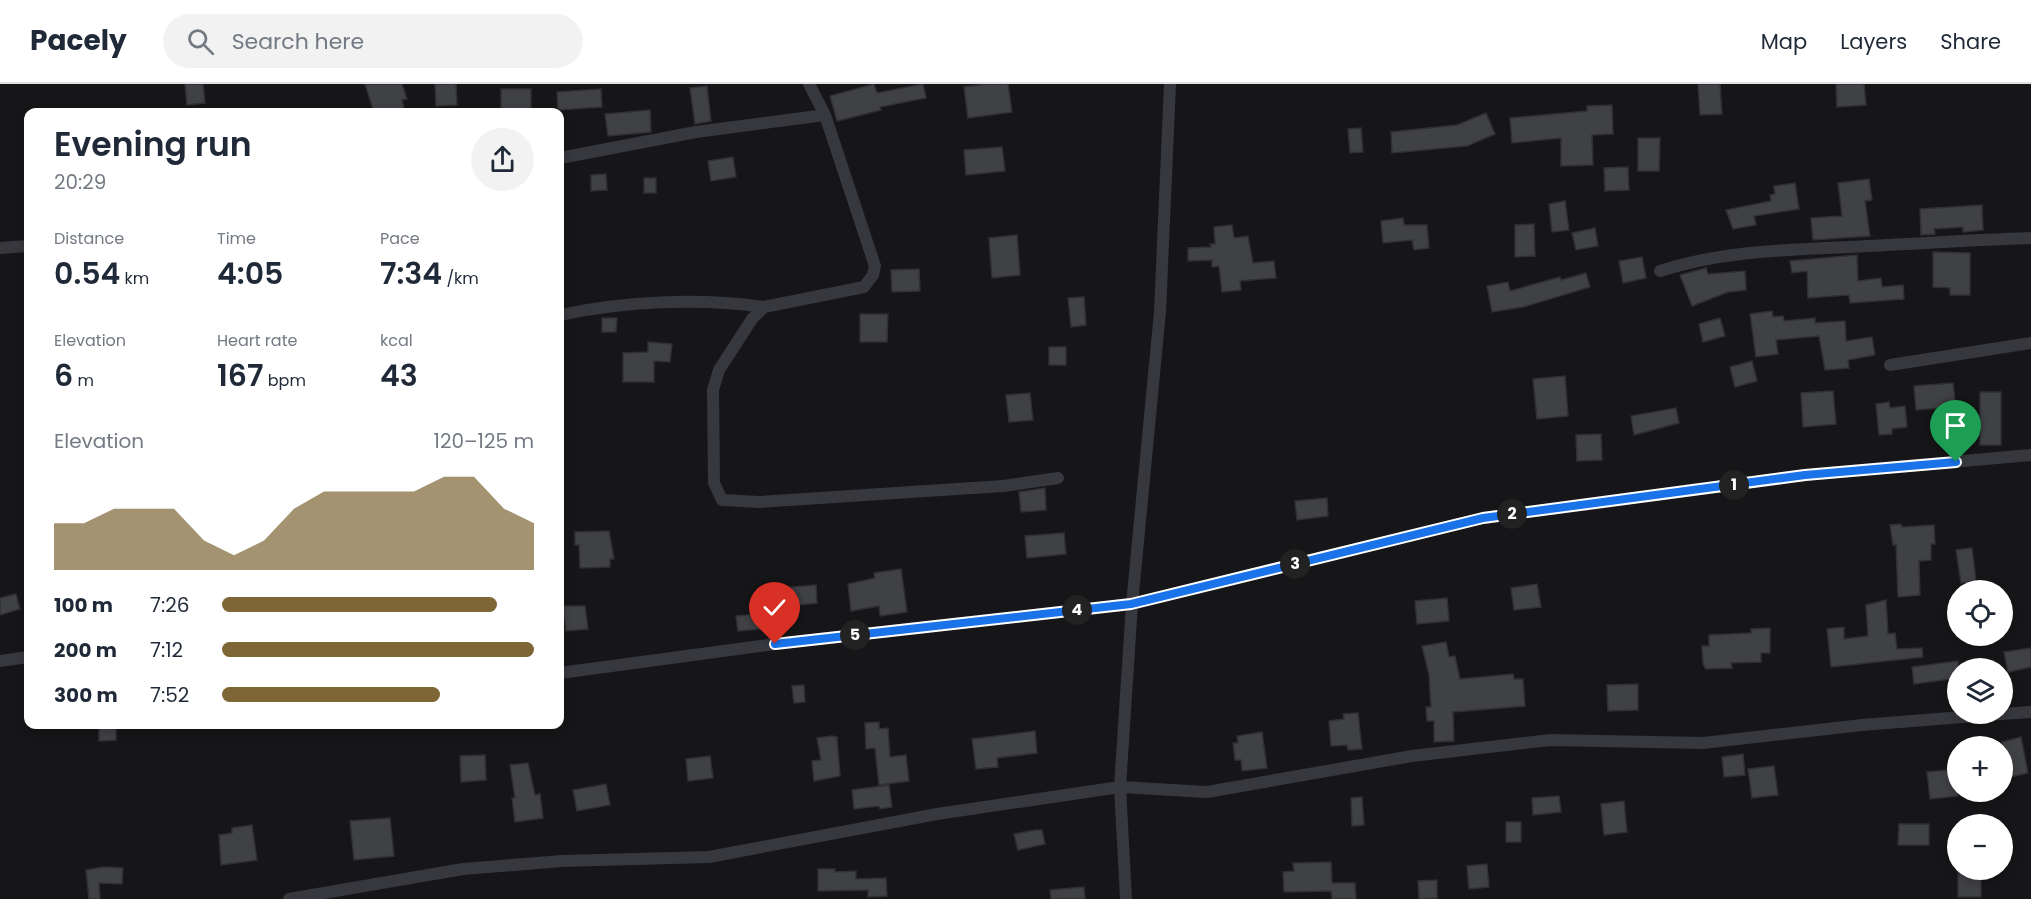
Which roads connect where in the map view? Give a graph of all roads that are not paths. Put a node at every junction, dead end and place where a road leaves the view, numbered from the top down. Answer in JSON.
{"nodes":[{"id":1,"x":809,"y":84,"type":"edge"},
{"id":2,"x":1170,"y":84,"type":"edge"},
{"id":3,"x":825,"y":115,"type":"junction"},
{"id":4,"x":564,"y":157,"type":"edge"},
{"id":5,"x":2031,"y":238,"type":"edge"},
{"id":6,"x":24,"y":246,"type":"edge"},
{"id":7,"x":0,"y":249,"type":"edge"},
{"id":8,"x":1660,"y":271,"type":"dead end"},
{"id":9,"x":764,"y":307,"type":"junction"},
{"id":10,"x":564,"y":314,"type":"edge"},
{"id":11,"x":2031,"y":343,"type":"edge"},
{"id":12,"x":1890,"y":365,"type":"dead end"},
{"id":13,"x":2031,"y":455,"type":"edge"},
{"id":14,"x":1058,"y":478,"type":"dead end"},
{"id":15,"x":1131,"y":604,"type":"junction"},
{"id":16,"x":24,"y":658,"type":"edge"},
{"id":17,"x":0,"y":661,"type":"edge"},
{"id":18,"x":564,"y":672,"type":"edge"},
{"id":19,"x":2031,"y":712,"type":"edge"},
{"id":20,"x":2013,"y":713,"type":"edge"},
{"id":21,"x":1947,"y":718,"type":"edge"},
{"id":22,"x":1120,"y":787,"type":"junction"},
{"id":23,"x":289,"y":899,"type":"edge"},
{"id":24,"x":1126,"y":899,"type":"edge"}],
"edges":[{"from":1,"to":3,"type":"street"},
{"from":2,"to":15,"type":"street"},
{"from":3,"to":4,"type":"street"},
{"from":3,"to":9,"type":"street"},
{"from":5,"to":8,"type":"street"},
{"from":6,"to":7,"type":"street"},
{"from":9,"to":10,"type":"street"},
{"from":9,"to":14,"type":"street"},
{"from":11,"to":12,"type":"street"},
{"from":13,"to":15,"type":"street"},
{"from":15,"to":18,"type":"street"},
{"from":15,"to":22,"type":"street"},
{"from":16,"to":17,"type":"street"},
{"from":19,"to":20,"type":"street"},
{"from":21,"to":22,"type":"street"},
{"from":22,"to":23,"type":"street"},
{"from":22,"to":24,"type":"street"}]}
